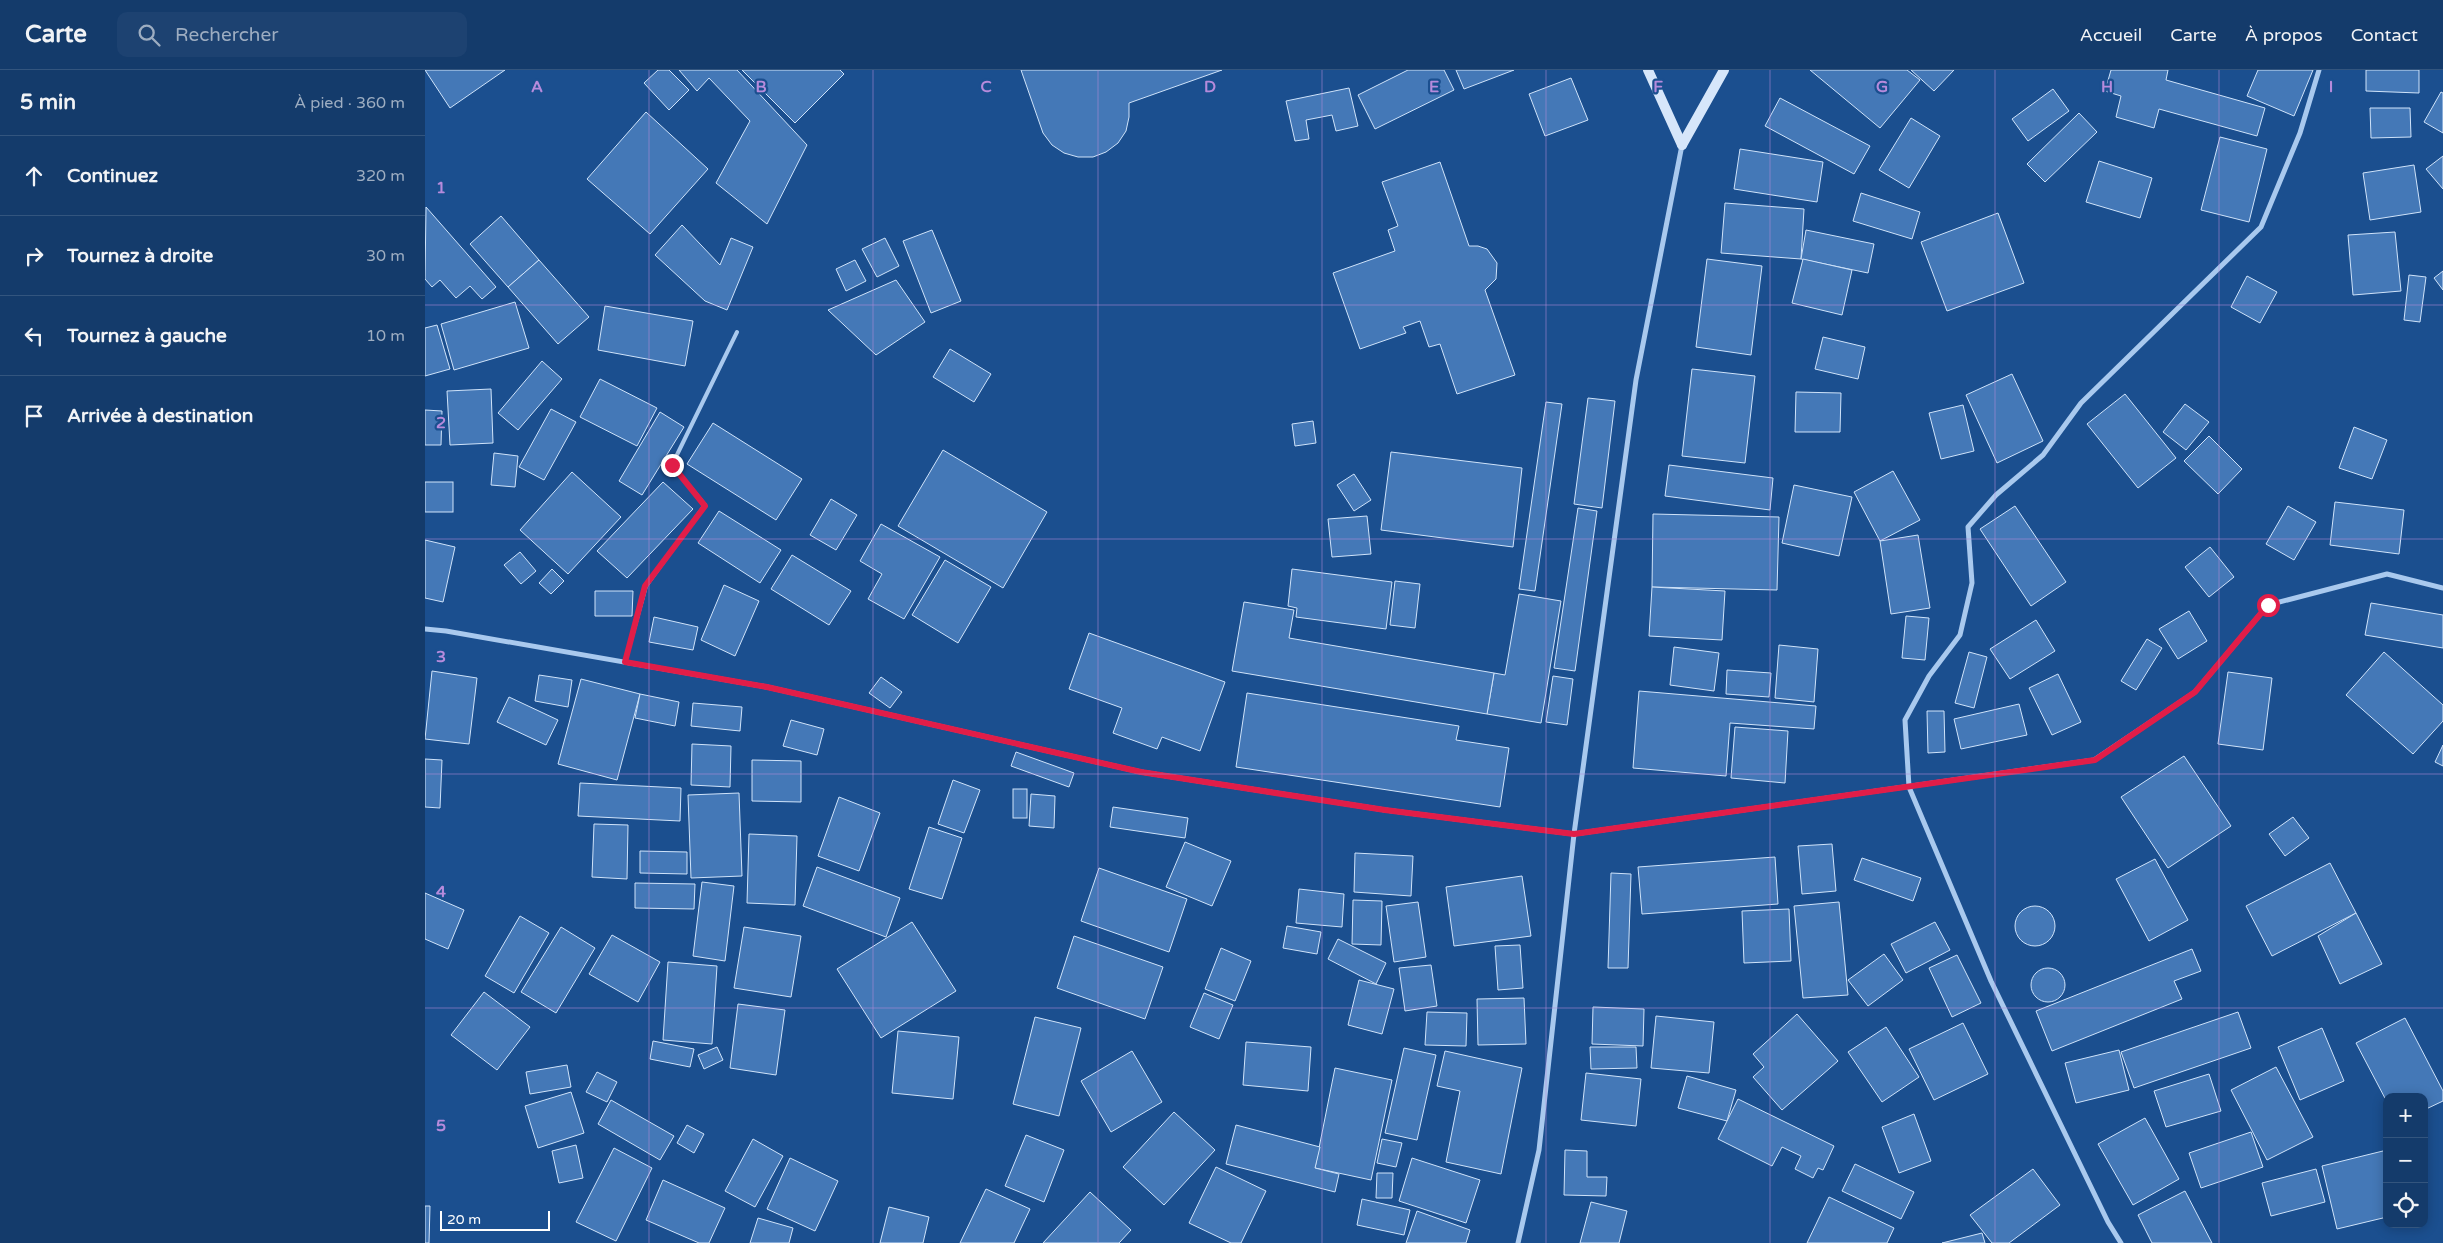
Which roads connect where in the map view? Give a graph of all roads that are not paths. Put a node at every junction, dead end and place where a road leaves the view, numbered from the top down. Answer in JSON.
{"nodes":[{"id":1,"x":1648,"y":70,"type":"edge"},
{"id":2,"x":1724,"y":70,"type":"edge"},
{"id":3,"x":2319,"y":70,"type":"edge"},
{"id":4,"x":1682,"y":145,"type":"junction"},
{"id":5,"x":737,"y":332,"type":"dead end"},
{"id":6,"x":2443,"y":588,"type":"edge"},
{"id":7,"x":425,"y":629,"type":"edge"},
{"id":8,"x":625,"y":662,"type":"junction"},
{"id":9,"x":1909,"y":787,"type":"junction"},
{"id":10,"x":1574,"y":834,"type":"junction"},
{"id":11,"x":1518,"y":1243,"type":"edge"},
{"id":12,"x":2121,"y":1243,"type":"edge"}],
"edges":[{"from":1,"to":4,"type":"street"},
{"from":2,"to":4,"type":"street"},
{"from":3,"to":9,"type":"street"},
{"from":4,"to":10,"type":"street"},
{"from":5,"to":8,"type":"lane"},
{"from":6,"to":9,"type":"street"},
{"from":7,"to":8,"type":"street"},
{"from":8,"to":10,"type":"street"},
{"from":9,"to":10,"type":"street"},
{"from":9,"to":12,"type":"street"},
{"from":10,"to":11,"type":"street"}]}
